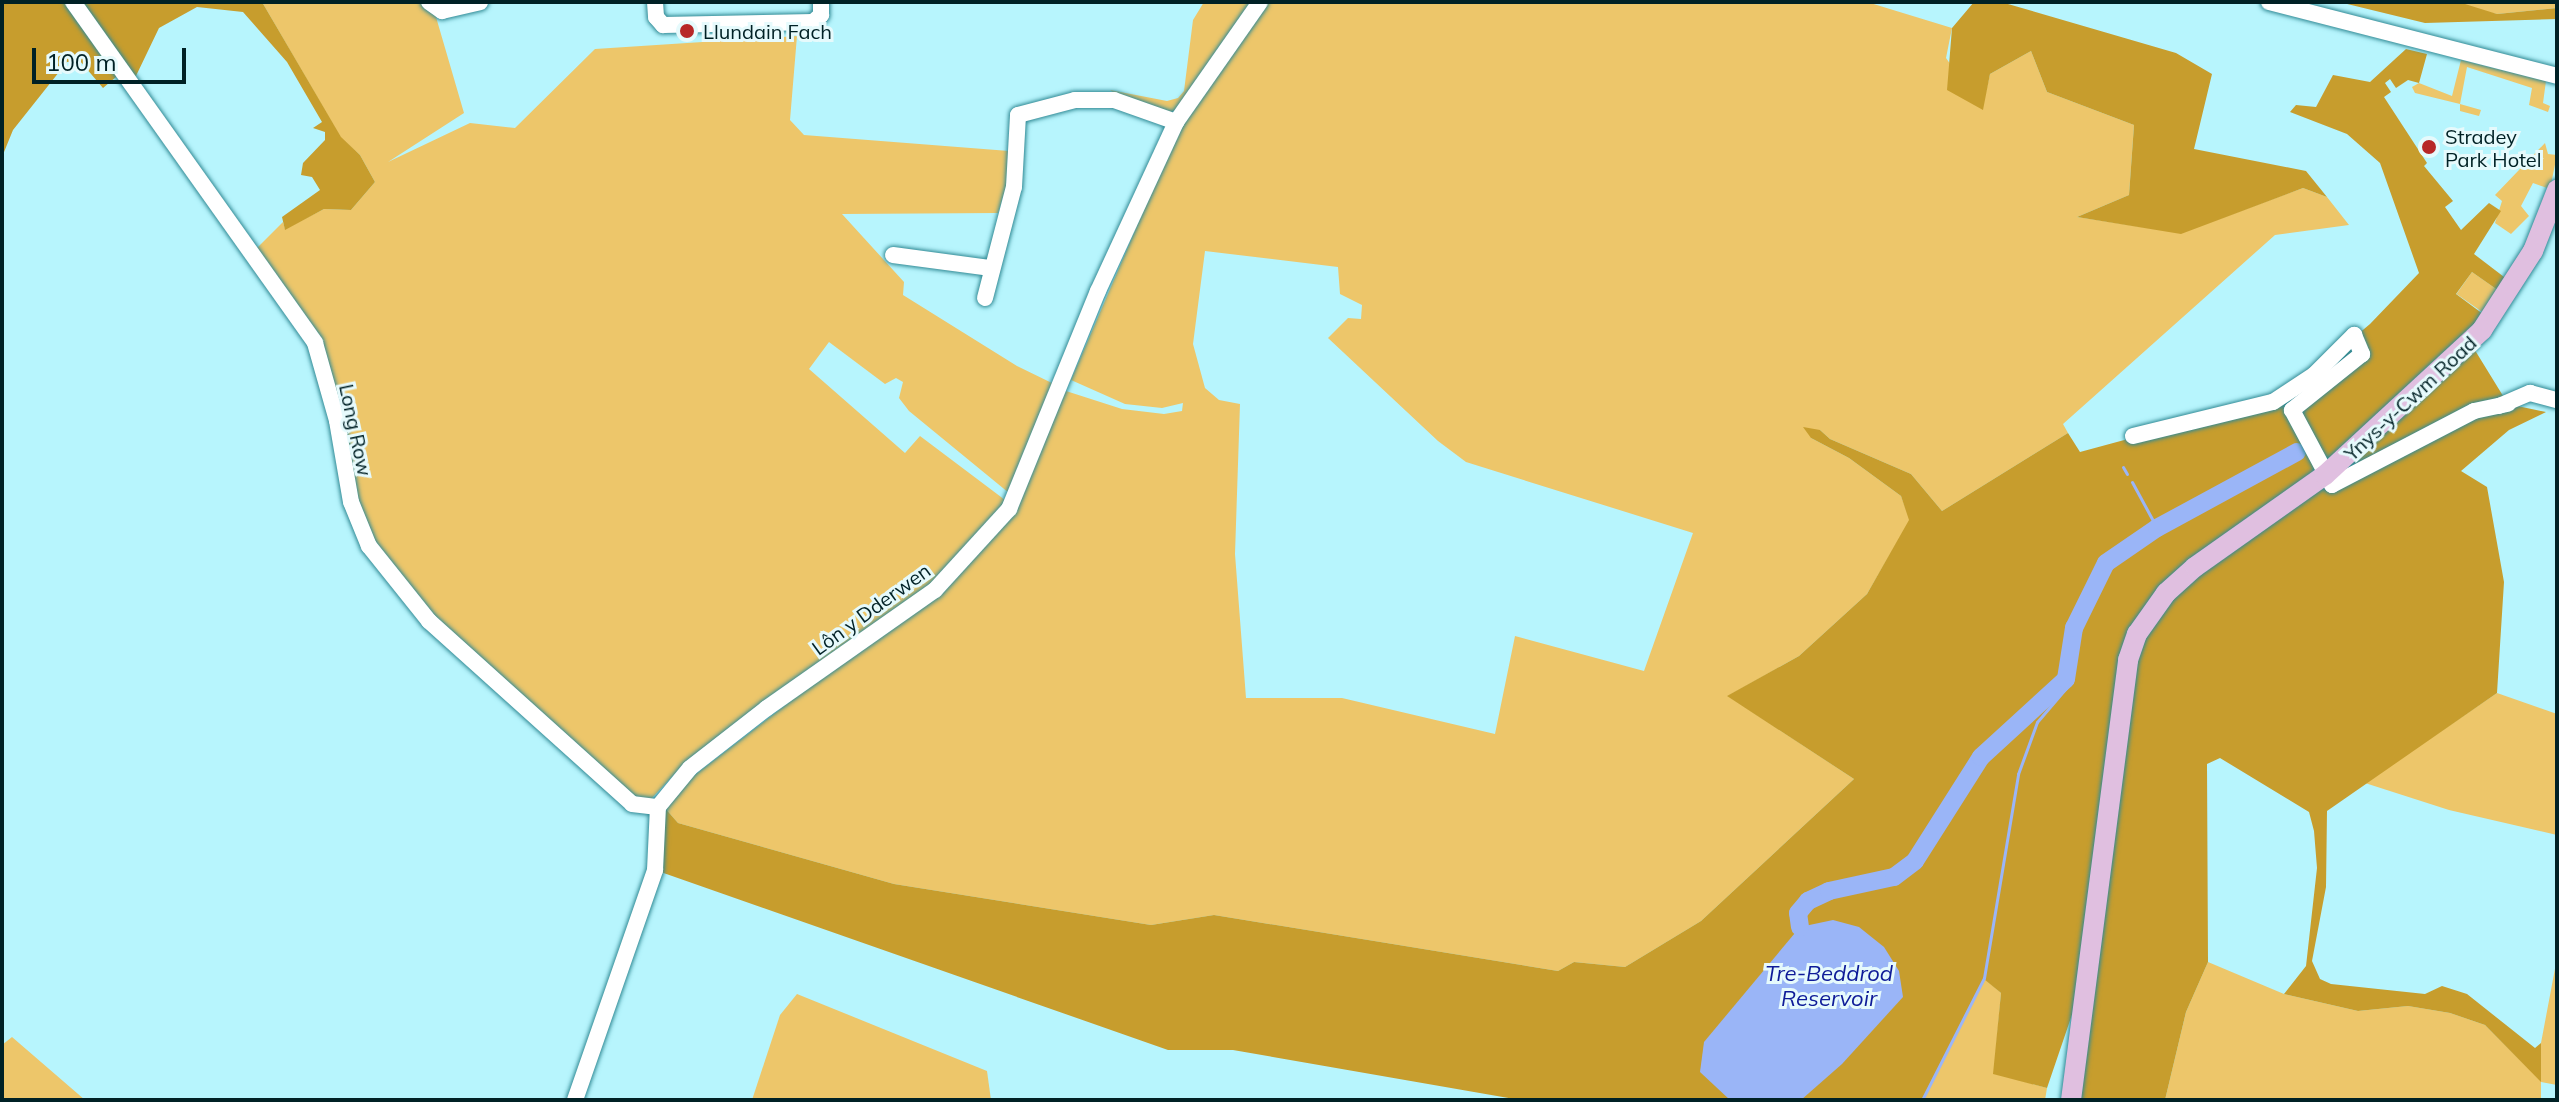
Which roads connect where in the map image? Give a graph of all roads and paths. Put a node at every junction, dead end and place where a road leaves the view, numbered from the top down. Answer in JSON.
{"nodes":[{"id":1,"x":73,"y":2,"type":"edge"},
{"id":2,"x":429,"y":2,"type":"edge"},
{"id":3,"x":480,"y":2,"type":"edge"},
{"id":4,"x":655,"y":2,"type":"edge"},
{"id":5,"x":821,"y":2,"type":"edge"},
{"id":6,"x":1260,"y":2,"type":"edge"},
{"id":7,"x":2269,"y":2,"type":"edge"},
{"id":8,"x":2557,"y":76,"type":"edge"},
{"id":9,"x":1176,"y":122,"type":"junction"},
{"id":10,"x":2557,"y":190,"type":"edge"},
{"id":11,"x":893,"y":255,"type":"dead end"},
{"id":12,"x":991,"y":268,"type":"junction"},
{"id":13,"x":985,"y":298,"type":"dead end"},
{"id":14,"x":2557,"y":400,"type":"edge"},
{"id":15,"x":2133,"y":436,"type":"dead end"},
{"id":16,"x":2325,"y":475,"type":"junction"},
{"id":17,"x":658,"y":807,"type":"junction"},
{"id":18,"x":575,"y":1100,"type":"edge"},
{"id":19,"x":2071,"y":1100,"type":"edge"}],
"edges":[{"from":1,"to":17,"type":"street","name":"Long Row"},
{"from":2,"to":3,"type":"street"},
{"from":4,"to":5,"type":"street"},
{"from":6,"to":9,"type":"street","name":"Lôn y Dderwen"},
{"from":7,"to":8,"type":"street"},
{"from":9,"to":12,"type":"street"},
{"from":9,"to":17,"type":"street","name":"Lôn y Dderwen"},
{"from":10,"to":16,"type":"main road","name":"Ynys-y-Cwm Road"},
{"from":11,"to":12,"type":"street"},
{"from":12,"to":13,"type":"street"},
{"from":14,"to":16,"type":"street"},
{"from":15,"to":16,"type":"street"},
{"from":16,"to":19,"type":"main road","name":"Ynys-y-Cwm Road"},
{"from":17,"to":18,"type":"street"}]}
